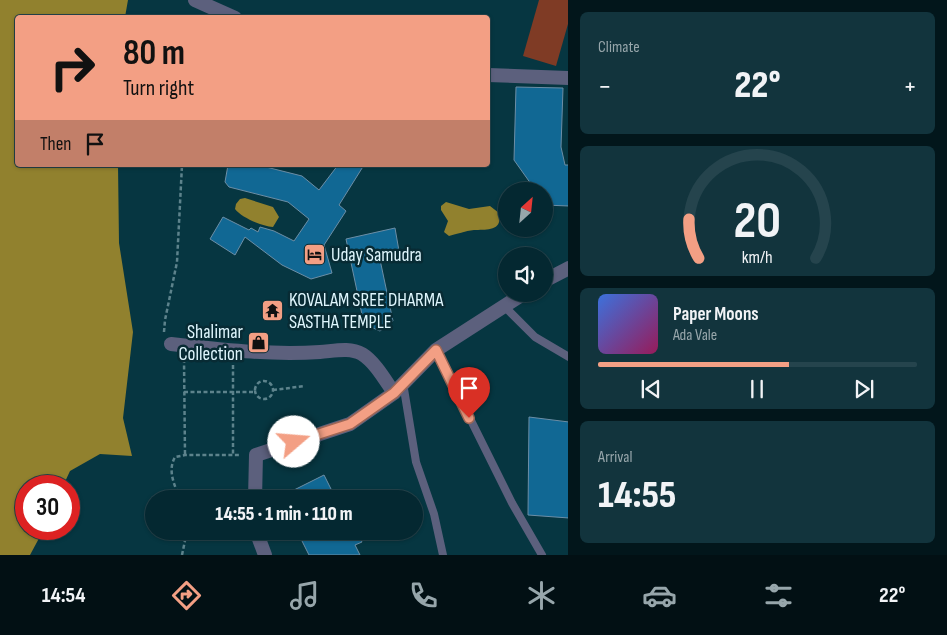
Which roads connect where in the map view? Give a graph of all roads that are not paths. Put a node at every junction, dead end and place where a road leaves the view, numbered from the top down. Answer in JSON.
{"nodes":[{"id":1,"x":195,"y":0,"type":"edge"},
{"id":2,"x":228,"y":15,"type":"edge"},
{"id":3,"x":490,"y":76,"type":"edge"},
{"id":4,"x":568,"y":78,"type":"edge"},
{"id":5,"x":568,"y":268,"type":"edge"},
{"id":6,"x":553,"y":276,"type":"edge"},
{"id":7,"x":511,"y":302,"type":"edge"},
{"id":8,"x":504,"y":306,"type":"junction"},
{"id":9,"x":171,"y":344,"type":"road end"},
{"id":10,"x":436,"y":350,"type":"junction"},
{"id":11,"x":568,"y":357,"type":"edge"},
{"id":12,"x":398,"y":388,"type":"junction"},
{"id":13,"x":256,"y":490,"type":"edge"},
{"id":14,"x":259,"y":540,"type":"edge"},
{"id":15,"x":264,"y":555,"type":"edge"},
{"id":16,"x":443,"y":555,"type":"edge"},
{"id":17,"x":542,"y":555,"type":"edge"}],
"edges":[{"from":1,"to":2,"type":"street"},
{"from":3,"to":4,"type":"street"},
{"from":5,"to":6,"type":"street"},
{"from":7,"to":8,"type":"street"},
{"from":8,"to":10,"type":"street"},
{"from":8,"to":11,"type":"lane"},
{"from":9,"to":12,"type":"street"},
{"from":10,"to":12,"type":"street"},
{"from":10,"to":17,"type":"lane"},
{"from":12,"to":13,"type":"street"},
{"from":12,"to":16,"type":"lane"},
{"from":14,"to":15,"type":"street"}]}
